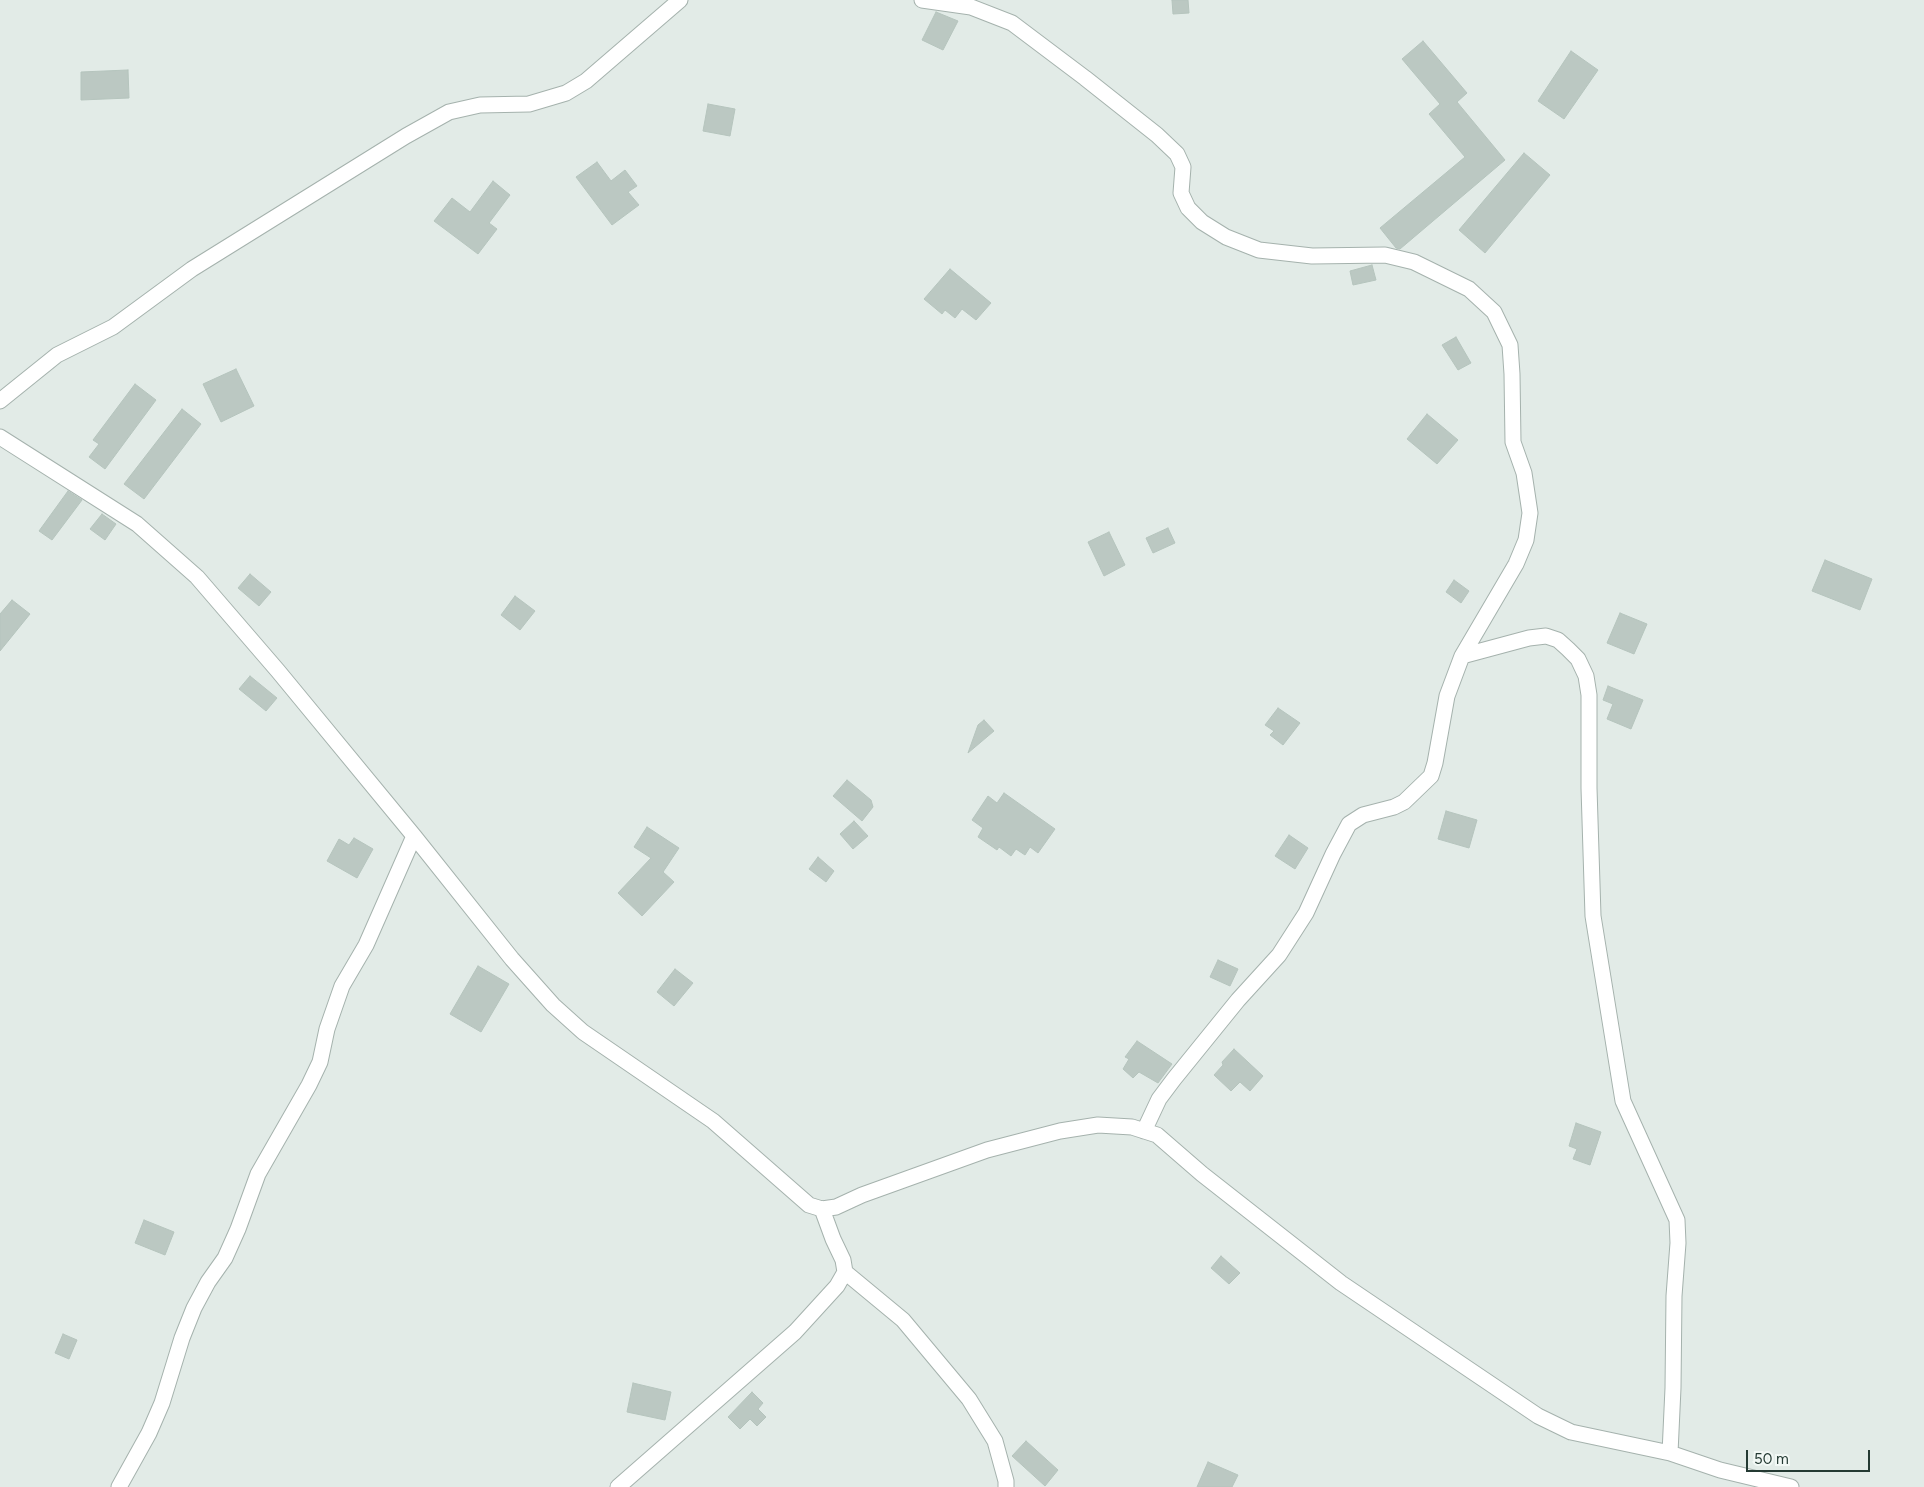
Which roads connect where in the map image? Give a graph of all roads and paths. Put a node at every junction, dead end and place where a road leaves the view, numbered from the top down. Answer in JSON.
{"nodes":[{"id":1,"x":680,"y":0,"type":"edge"},
{"id":2,"x":922,"y":0,"type":"edge"},
{"id":3,"x":0,"y":401,"type":"edge"},
{"id":4,"x":0,"y":437,"type":"edge"},
{"id":5,"x":1462,"y":656,"type":"junction"},
{"id":6,"x":414,"y":836,"type":"junction"},
{"id":7,"x":1144,"y":1131,"type":"junction"},
{"id":8,"x":822,"y":1209,"type":"junction"},
{"id":9,"x":845,"y":1272,"type":"junction"},
{"id":10,"x":1670,"y":1453,"type":"junction"},
{"id":11,"x":119,"y":1487,"type":"edge"},
{"id":12,"x":618,"y":1487,"type":"edge"},
{"id":13,"x":1006,"y":1487,"type":"edge"},
{"id":14,"x":1791,"y":1487,"type":"edge"}],
"edges":[{"from":1,"to":3,"type":"street"},
{"from":2,"to":5,"type":"street"},
{"from":4,"to":6,"type":"street"},
{"from":5,"to":7,"type":"street"},
{"from":5,"to":10,"type":"street"},
{"from":6,"to":8,"type":"street"},
{"from":6,"to":11,"type":"street"},
{"from":7,"to":8,"type":"street"},
{"from":7,"to":10,"type":"street"},
{"from":8,"to":9,"type":"street"},
{"from":9,"to":12,"type":"street"},
{"from":9,"to":13,"type":"street"},
{"from":10,"to":14,"type":"street"}]}
